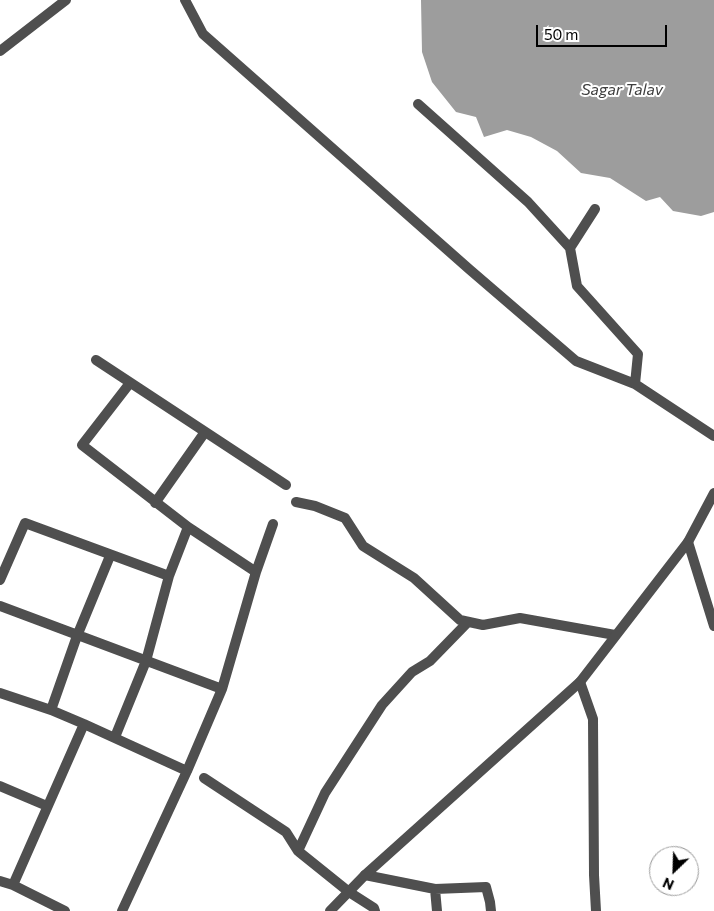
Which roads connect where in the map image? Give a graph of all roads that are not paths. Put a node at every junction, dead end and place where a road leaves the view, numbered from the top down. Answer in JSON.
{"nodes":[{"id":1,"x":66,"y":0,"type":"edge"},
{"id":2,"x":185,"y":0,"type":"edge"},
{"id":3,"x":0,"y":51,"type":"edge"},
{"id":4,"x":418,"y":104,"type":"dead end"},
{"id":5,"x":595,"y":208,"type":"dead end"},
{"id":6,"x":570,"y":248,"type":"junction"},
{"id":7,"x":96,"y":360,"type":"dead end"},
{"id":8,"x":130,"y":383,"type":"junction"},
{"id":9,"x":635,"y":384,"type":"junction"},
{"id":10,"x":205,"y":432,"type":"junction"},
{"id":11,"x":714,"y":436,"type":"edge"},
{"id":12,"x":286,"y":485,"type":"dead end"},
{"id":13,"x":714,"y":493,"type":"edge"},
{"id":14,"x":296,"y":502,"type":"dead end"},
{"id":15,"x":155,"y":503,"type":"junction"},
{"id":16,"x":273,"y":524,"type":"dead end"},
{"id":17,"x":188,"y":527,"type":"junction"},
{"id":18,"x":688,"y":542,"type":"junction"},
{"id":19,"x":110,"y":556,"type":"junction"},
{"id":20,"x":256,"y":572,"type":"junction"},
{"id":21,"x":169,"y":576,"type":"junction"},
{"id":22,"x":0,"y":580,"type":"edge"},
{"id":23,"x":0,"y":606,"type":"edge"},
{"id":24,"x":468,"y":622,"type":"junction"},
{"id":25,"x":714,"y":626,"type":"edge"},
{"id":26,"x":615,"y":635,"type":"junction"},
{"id":27,"x":77,"y":636,"type":"junction"},
{"id":28,"x":146,"y":661,"type":"junction"},
{"id":29,"x":580,"y":682,"type":"junction"},
{"id":30,"x":222,"y":689,"type":"junction"},
{"id":31,"x":0,"y":693,"type":"edge"},
{"id":32,"x":51,"y":710,"type":"junction"},
{"id":33,"x":84,"y":724,"type":"junction"},
{"id":34,"x":115,"y":737,"type":"junction"},
{"id":35,"x":187,"y":771,"type":"junction"},
{"id":36,"x":204,"y":778,"type":"dead end"},
{"id":37,"x":0,"y":786,"type":"edge"},
{"id":38,"x":47,"y":806,"type":"junction"},
{"id":39,"x":298,"y":851,"type":"junction"},
{"id":40,"x":365,"y":875,"type":"junction"},
{"id":41,"x":0,"y":881,"type":"edge"},
{"id":42,"x":12,"y":885,"type":"junction"},
{"id":43,"x":435,"y":889,"type":"junction"},
{"id":44,"x":349,"y":892,"type":"junction"},
{"id":45,"x":65,"y":911,"type":"edge"},
{"id":46,"x":122,"y":911,"type":"edge"},
{"id":47,"x":330,"y":911,"type":"edge"},
{"id":48,"x":375,"y":911,"type":"edge"},
{"id":49,"x":437,"y":911,"type":"edge"},
{"id":50,"x":491,"y":911,"type":"edge"},
{"id":51,"x":596,"y":911,"type":"edge"}],
"edges":[{"from":1,"to":3,"type":"street"},
{"from":2,"to":9,"type":"street"},
{"from":4,"to":6,"type":"street"},
{"from":5,"to":6,"type":"street"},
{"from":6,"to":9,"type":"street"},
{"from":7,"to":8,"type":"street"},
{"from":8,"to":10,"type":"street"},
{"from":8,"to":15,"type":"street"},
{"from":9,"to":11,"type":"street"},
{"from":10,"to":12,"type":"street"},
{"from":10,"to":15,"type":"street"},
{"from":13,"to":18,"type":"street"},
{"from":14,"to":24,"type":"street"},
{"from":15,"to":17,"type":"street"},
{"from":16,"to":20,"type":"street"},
{"from":17,"to":20,"type":"street"},
{"from":17,"to":21,"type":"street"},
{"from":18,"to":25,"type":"street"},
{"from":18,"to":26,"type":"street"},
{"from":19,"to":21,"type":"street"},
{"from":19,"to":22,"type":"street"},
{"from":19,"to":27,"type":"street"},
{"from":20,"to":30,"type":"street"},
{"from":21,"to":28,"type":"street"},
{"from":23,"to":27,"type":"street"},
{"from":24,"to":26,"type":"street"},
{"from":24,"to":39,"type":"street"},
{"from":26,"to":29,"type":"street"},
{"from":27,"to":28,"type":"street"},
{"from":27,"to":32,"type":"street"},
{"from":28,"to":30,"type":"street"},
{"from":28,"to":34,"type":"street"},
{"from":29,"to":40,"type":"street"},
{"from":29,"to":51,"type":"street"},
{"from":30,"to":35,"type":"street"},
{"from":31,"to":32,"type":"street"},
{"from":32,"to":33,"type":"street"},
{"from":33,"to":34,"type":"street"},
{"from":33,"to":38,"type":"street"},
{"from":34,"to":35,"type":"street"},
{"from":35,"to":46,"type":"street"},
{"from":36,"to":39,"type":"street"},
{"from":37,"to":38,"type":"street"},
{"from":38,"to":42,"type":"street"},
{"from":39,"to":44,"type":"street"},
{"from":40,"to":43,"type":"street"},
{"from":40,"to":44,"type":"street"},
{"from":41,"to":42,"type":"street"},
{"from":42,"to":45,"type":"street"},
{"from":43,"to":49,"type":"street"},
{"from":43,"to":50,"type":"street"},
{"from":44,"to":47,"type":"street"},
{"from":44,"to":48,"type":"street"}]}
